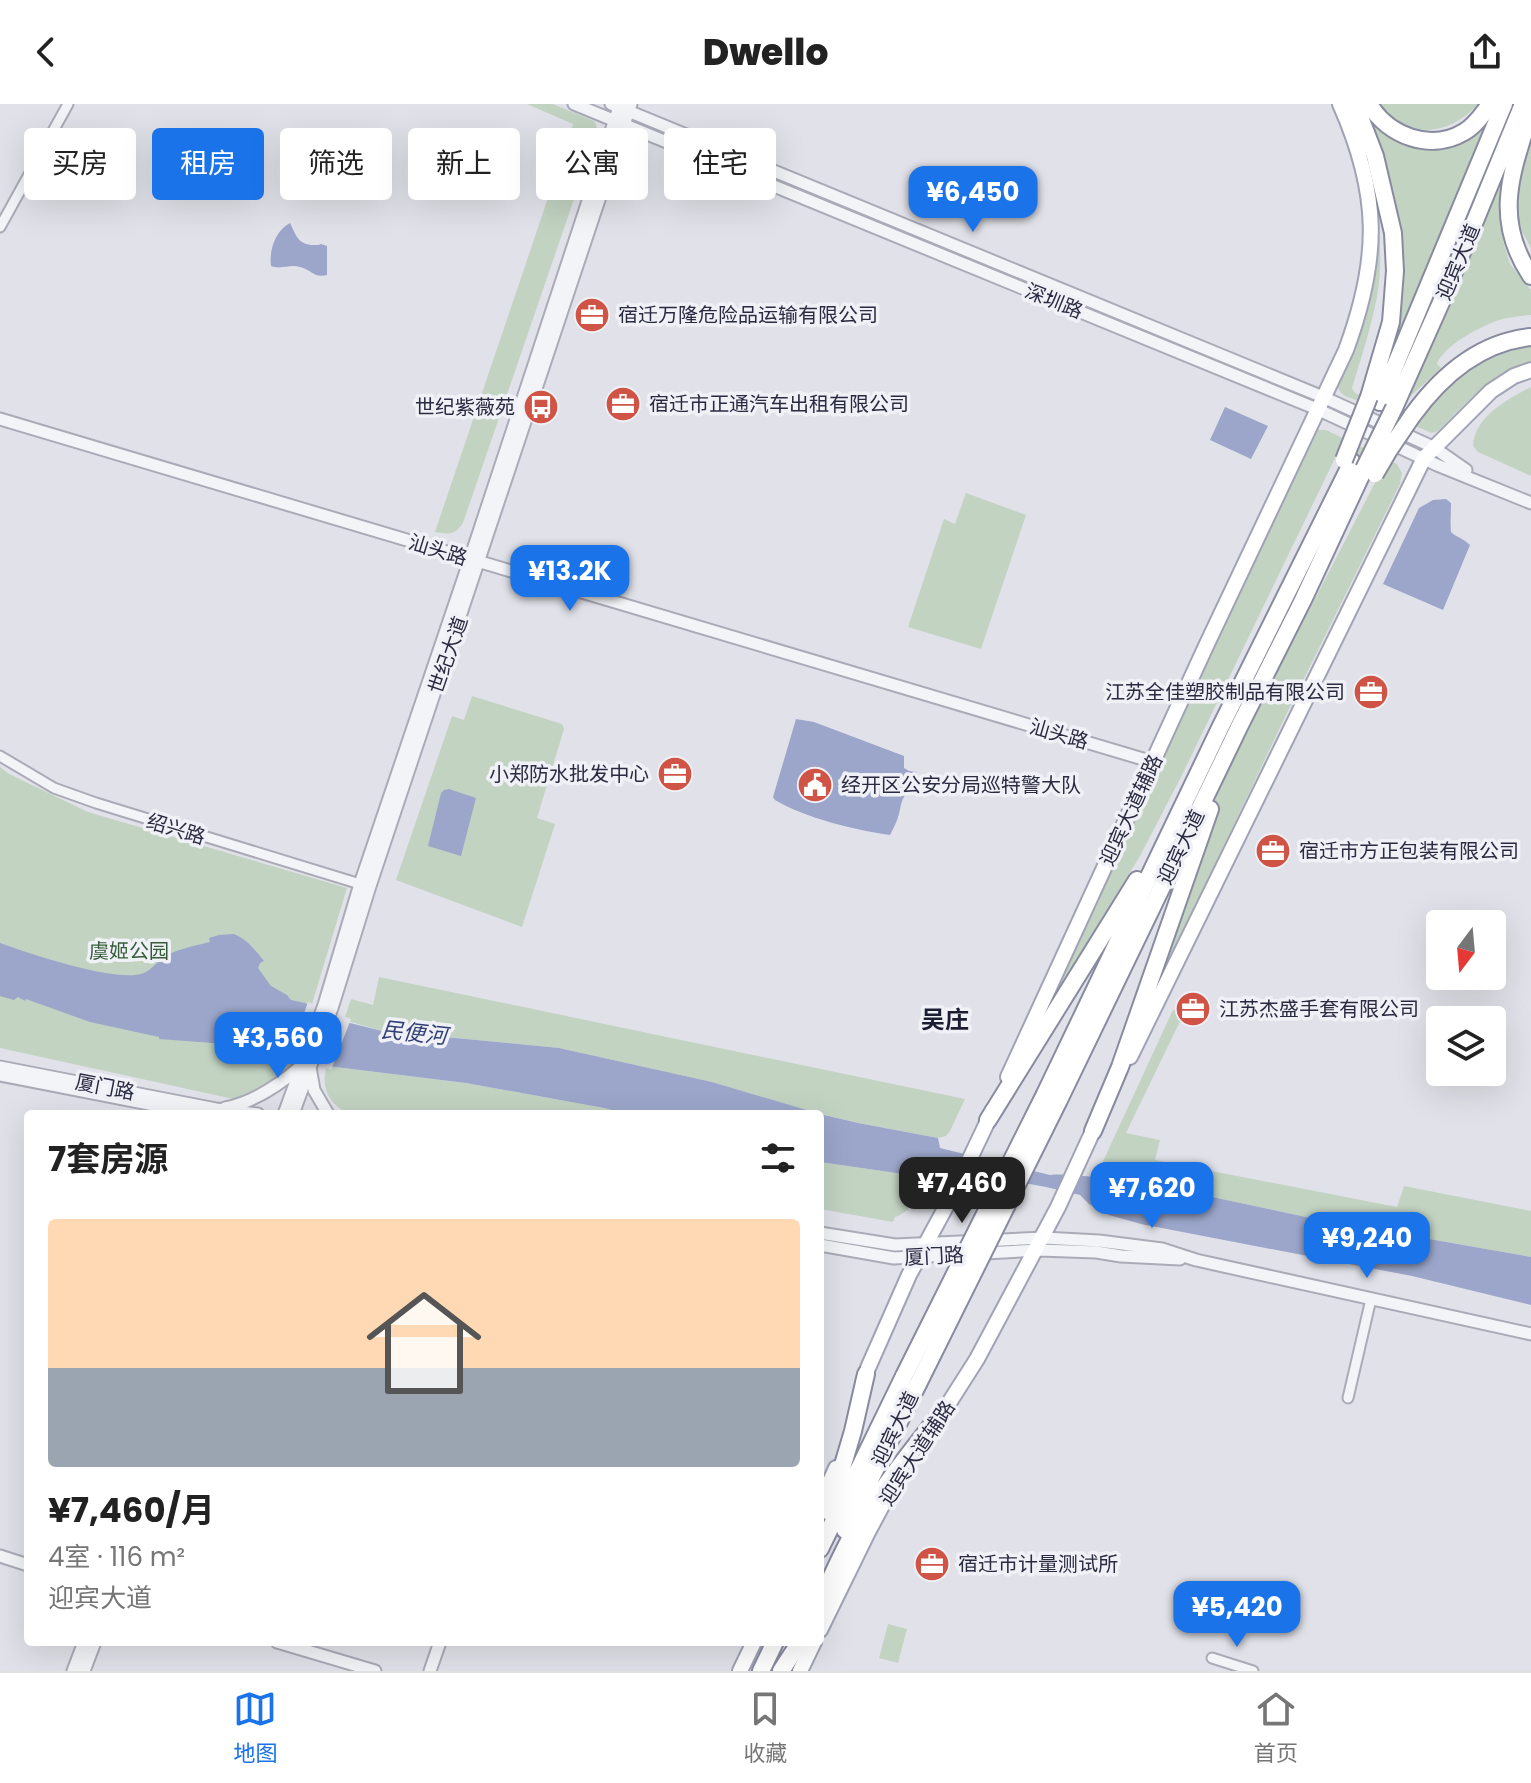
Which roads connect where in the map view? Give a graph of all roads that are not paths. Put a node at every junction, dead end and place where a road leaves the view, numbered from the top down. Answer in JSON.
{"nodes":[{"id":1,"x":68,"y":104,"type":"edge"},
{"id":2,"x":574,"y":104,"type":"edge"},
{"id":3,"x":1340,"y":104,"type":"edge"},
{"id":4,"x":1355,"y":104,"type":"edge"},
{"id":5,"x":1369,"y":104,"type":"edge"},
{"id":6,"x":1490,"y":104,"type":"edge"},
{"id":7,"x":1504,"y":104,"type":"edge"},
{"id":8,"x":1523,"y":104,"type":"edge"},
{"id":9,"x":622,"y":106,"type":"edge"},
{"id":10,"x":1531,"y":111,"type":"edge"},
{"id":11,"x":619,"y":122,"type":"junction"},
{"id":12,"x":0,"y":227,"type":"edge"},
{"id":13,"x":1531,"y":276,"type":"edge"},
{"id":14,"x":1531,"y":337,"type":"edge"},
{"id":15,"x":1531,"y":370,"type":"edge"},
{"id":16,"x":1381,"y":402,"type":"junction"},
{"id":17,"x":1320,"y":403,"type":"junction"},
{"id":18,"x":0,"y":422,"type":"edge"},
{"id":19,"x":1428,"y":453,"type":"junction"},
{"id":20,"x":1359,"y":466,"type":"junction"},
{"id":21,"x":1531,"y":500,"type":"edge"},
{"id":22,"x":473,"y":564,"type":"junction"},
{"id":23,"x":1241,"y":723,"type":"junction"},
{"id":24,"x":1220,"y":728,"type":"junction"},
{"id":25,"x":0,"y":756,"type":"edge"},
{"id":26,"x":1151,"y":765,"type":"junction"},
{"id":27,"x":360,"y":884,"type":"junction"},
{"id":28,"x":328,"y":1006,"type":"junction"},
{"id":29,"x":308,"y":1063,"type":"junction"},
{"id":30,"x":0,"y":1067,"type":"edge"},
{"id":31,"x":0,"y":1075,"type":"edge"},
{"id":32,"x":1052,"y":1097,"type":"junction"},
{"id":33,"x":216,"y":1109,"type":"junction"},
{"id":34,"x":179,"y":1110,"type":"edge"},
{"id":35,"x":224,"y":1110,"type":"edge"},
{"id":36,"x":286,"y":1110,"type":"edge"},
{"id":37,"x":294,"y":1110,"type":"edge"},
{"id":38,"x":326,"y":1110,"type":"edge"},
{"id":39,"x":988,"y":1120,"type":"junction"},
{"id":40,"x":1093,"y":1131,"type":"junction"},
{"id":41,"x":824,"y":1234,"type":"edge"},
{"id":42,"x":1038,"y":1244,"type":"junction"},
{"id":43,"x":824,"y":1246,"type":"edge"},
{"id":44,"x":922,"y":1251,"type":"junction"},
{"id":45,"x":1371,"y":1299,"type":"junction"},
{"id":46,"x":1531,"y":1334,"type":"edge"},
{"id":47,"x":866,"y":1374,"type":"junction"},
{"id":48,"x":911,"y":1380,"type":"junction"},
{"id":49,"x":1348,"y":1398,"type":"dead end"},
{"id":50,"x":946,"y":1407,"type":"junction"},
{"id":51,"x":824,"y":1494,"type":"edge"},
{"id":52,"x":824,"y":1526,"type":"edge"},
{"id":53,"x":824,"y":1542,"type":"edge"},
{"id":54,"x":0,"y":1556,"type":"edge"},
{"id":55,"x":24,"y":1564,"type":"edge"},
{"id":56,"x":824,"y":1573,"type":"edge"},
{"id":57,"x":824,"y":1593,"type":"edge"},
{"id":58,"x":824,"y":1622,"type":"edge"},
{"id":59,"x":82,"y":1646,"type":"edge"},
{"id":60,"x":93,"y":1646,"type":"edge"},
{"id":61,"x":291,"y":1646,"type":"edge"},
{"id":62,"x":439,"y":1646,"type":"edge"},
{"id":63,"x":445,"y":1646,"type":"edge"},
{"id":64,"x":752,"y":1646,"type":"edge"},
{"id":65,"x":773,"y":1646,"type":"edge"},
{"id":66,"x":789,"y":1646,"type":"edge"},
{"id":67,"x":797,"y":1646,"type":"edge"},
{"id":68,"x":812,"y":1646,"type":"edge"},
{"id":69,"x":1212,"y":1658,"type":"dead end"},
{"id":70,"x":73,"y":1671,"type":"edge"},
{"id":71,"x":84,"y":1671,"type":"edge"},
{"id":72,"x":375,"y":1671,"type":"edge"},
{"id":73,"x":430,"y":1671,"type":"edge"},
{"id":74,"x":436,"y":1671,"type":"edge"},
{"id":75,"x":740,"y":1671,"type":"edge"},
{"id":76,"x":761,"y":1671,"type":"edge"},
{"id":77,"x":779,"y":1671,"type":"edge"},
{"id":78,"x":800,"y":1671,"type":"edge"},
{"id":79,"x":1253,"y":1671,"type":"edge"}],
"edges":[{"from":1,"to":12,"type":"street"},
{"from":2,"to":11,"type":"street","name":"深圳路"},
{"from":3,"to":17,"type":"main road","name":"迎宾大道辅路"},
{"from":4,"to":16,"type":"highway"},
{"from":5,"to":6,"type":"highway"},
{"from":7,"to":16,"type":"highway","name":"迎宾大道"},
{"from":8,"to":16,"type":"highway","name":"迎宾大道"},
{"from":9,"to":11,"type":"street","name":"世纪大道"},
{"from":9,"to":17,"type":"street","name":"深圳路"},
{"from":10,"to":13,"type":"highway"},
{"from":11,"to":17,"type":"street","name":"深圳路"},
{"from":11,"to":22,"type":"street","name":"世纪大道"},
{"from":14,"to":20,"type":"highway","bridge":true},
{"from":15,"to":19,"type":"main road","name":"迎宾大道辅路"},
{"from":16,"to":20,"type":"highway","name":"迎宾大道","bridge":true},
{"from":16,"to":20,"type":"highway","bridge":true},
{"from":17,"to":19,"type":"street","name":"深圳路"},
{"from":17,"to":26,"type":"main road","name":"迎宾大道辅路"},
{"from":18,"to":22,"type":"street","name":"汕头路"},
{"from":19,"to":21,"type":"street","name":"深圳路"},
{"from":19,"to":40,"type":"main road","name":"迎宾大道辅路"},
{"from":20,"to":23,"type":"highway","name":"迎宾大道"},
{"from":20,"to":24,"type":"highway","name":"迎宾大道"},
{"from":22,"to":26,"type":"street","name":"汕头路"},
{"from":22,"to":27,"type":"street","name":"世纪大道"},
{"from":22,"to":28,"type":"street","name":"世纪大道"},
{"from":23,"to":32,"type":"highway","name":"迎宾大道"},
{"from":23,"to":40,"type":"highway"},
{"from":24,"to":32,"type":"highway","name":"迎宾大道"},
{"from":24,"to":39,"type":"highway"},
{"from":25,"to":27,"type":"street","name":"绍兴路"},
{"from":26,"to":39,"type":"main road","name":"迎宾大道辅路"},
{"from":27,"to":28,"type":"street","name":"世纪大道"},
{"from":28,"to":29,"type":"street","name":"世纪大道"},
{"from":29,"to":33,"type":"street"},
{"from":29,"to":36,"type":"street","name":"世纪大道"},
{"from":29,"to":37,"type":"street","name":"世纪大道"},
{"from":29,"to":38,"type":"street"},
{"from":30,"to":33,"type":"street","name":"厦门路"},
{"from":31,"to":34,"type":"street","name":"厦门路"},
{"from":32,"to":48,"type":"highway","name":"迎宾大道","bridge":true},
{"from":33,"to":35,"type":"street","name":"厦门路"},
{"from":39,"to":44,"type":"main road","name":"迎宾大道辅路"},
{"from":40,"to":42,"type":"main road","name":"迎宾大道辅路"},
{"from":41,"to":44,"type":"street","name":"厦门路"},
{"from":42,"to":44,"type":"street","name":"厦门路"},
{"from":42,"to":45,"type":"street","name":"厦门路"},
{"from":42,"to":50,"type":"main road","name":"迎宾大道辅路"},
{"from":43,"to":44,"type":"street","name":"厦门路"},
{"from":44,"to":47,"type":"main road","name":"迎宾大道辅路"},
{"from":45,"to":46,"type":"street","name":"厦门路"},
{"from":45,"to":49,"type":"street"},
{"from":47,"to":51,"type":"main road","name":"迎宾大道辅路"},
{"from":47,"to":52,"type":"highway"},
{"from":48,"to":53,"type":"highway","name":"迎宾大道"},
{"from":48,"to":56,"type":"highway","name":"迎宾大道"},
{"from":50,"to":57,"type":"highway"},
{"from":50,"to":58,"type":"main road","name":"迎宾大道辅路"},
{"from":54,"to":55,"type":"street"},
{"from":59,"to":70,"type":"street"},
{"from":60,"to":71,"type":"street"},
{"from":61,"to":72,"type":"street"},
{"from":62,"to":73,"type":"street"},
{"from":63,"to":74,"type":"street"},
{"from":64,"to":75,"type":"main road"},
{"from":65,"to":76,"type":"highway"},
{"from":66,"to":77,"type":"highway"},
{"from":67,"to":77,"type":"highway"},
{"from":68,"to":78,"type":"main road"},
{"from":69,"to":79,"type":"street"}]}
